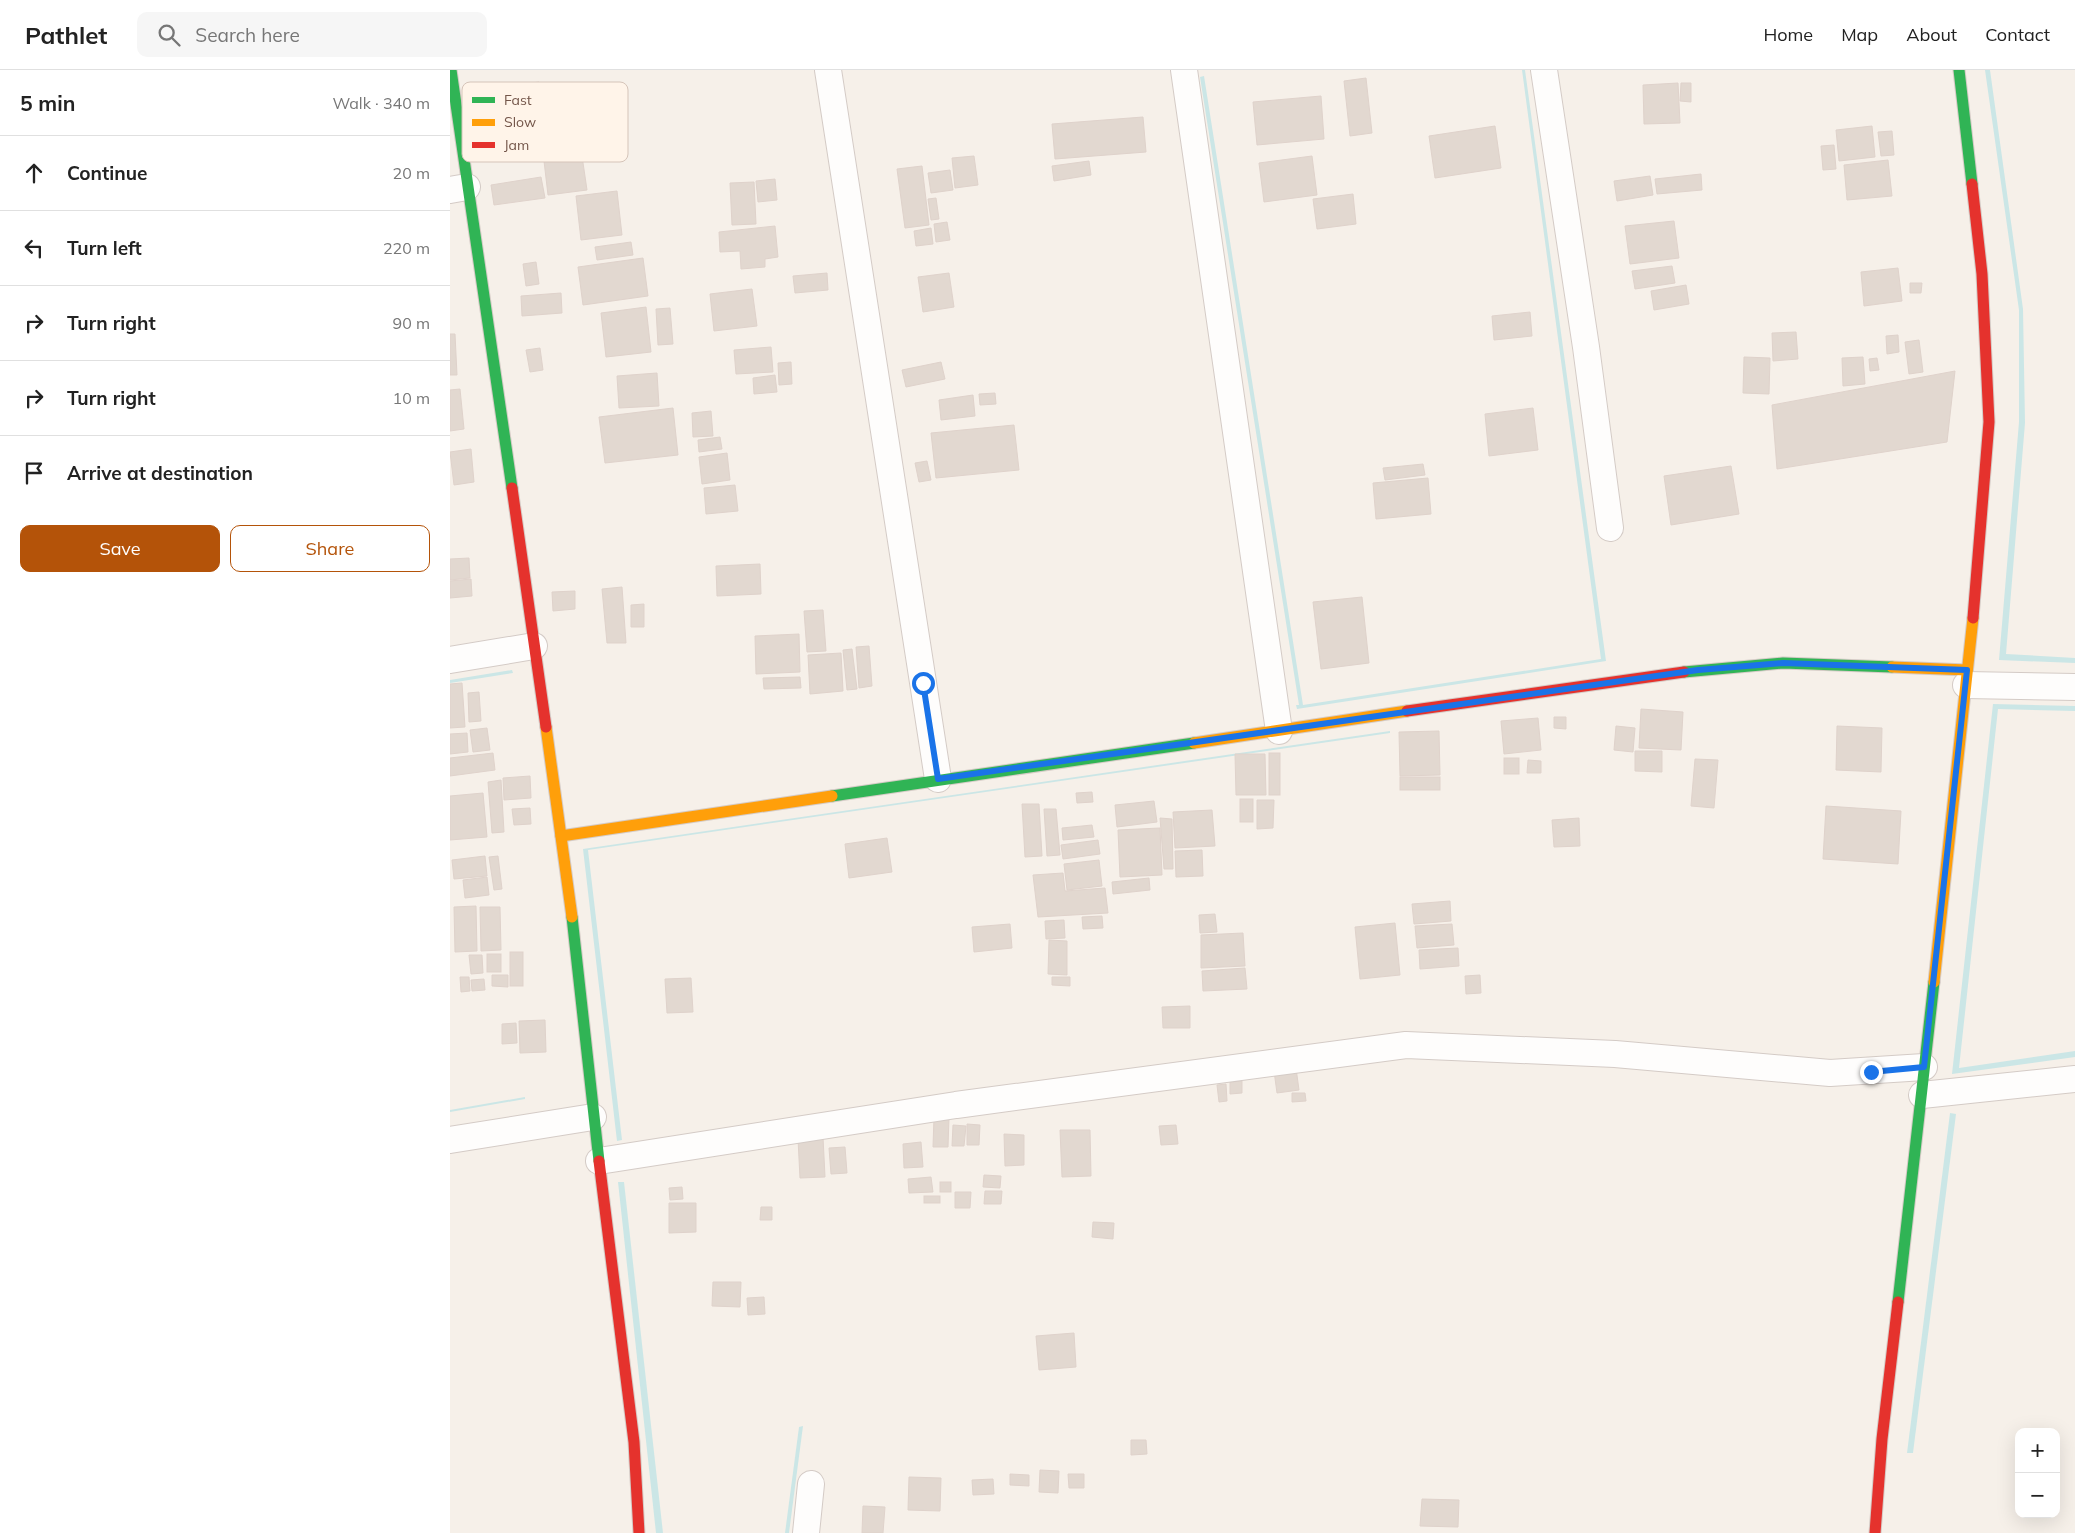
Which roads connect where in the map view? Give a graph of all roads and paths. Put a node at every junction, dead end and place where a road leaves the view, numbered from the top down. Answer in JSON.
{"nodes":[{"id":1,"x":450,"y":70,"type":"edge"},
{"id":2,"x":828,"y":70,"type":"edge"},
{"id":3,"x":1184,"y":70,"type":"edge"},
{"id":4,"x":1544,"y":70,"type":"edge"},
{"id":5,"x":1959,"y":70,"type":"edge"},
{"id":6,"x":459,"y":189,"type":"edge"},
{"id":7,"x":1610,"y":528,"type":"dead end"},
{"id":8,"x":534,"y":646,"type":"junction"},
{"id":9,"x":450,"y":660,"type":"edge"},
{"id":10,"x":1966,"y":677,"type":"junction"},
{"id":11,"x":2075,"y":686,"type":"edge"},
{"id":12,"x":1280,"y":731,"type":"junction"},
{"id":13,"x":938,"y":779,"type":"junction"},
{"id":14,"x":561,"y":836,"type":"junction"},
{"id":15,"x":1924,"y":1067,"type":"junction"},
{"id":16,"x":2075,"y":1079,"type":"edge"},
{"id":17,"x":1922,"y":1095,"type":"junction"},
{"id":18,"x":593,"y":1117,"type":"junction"},
{"id":19,"x":450,"y":1140,"type":"edge"},
{"id":20,"x":599,"y":1161,"type":"junction"},
{"id":21,"x":811,"y":1484,"type":"dead end"},
{"id":22,"x":639,"y":1533,"type":"edge"},
{"id":23,"x":806,"y":1533,"type":"edge"},
{"id":24,"x":1875,"y":1533,"type":"edge"}],
"edges":[{"from":1,"to":6,"type":"street"},
{"from":2,"to":13,"type":"street"},
{"from":3,"to":12,"type":"street"},
{"from":4,"to":7,"type":"street"},
{"from":5,"to":10,"type":"street"},
{"from":6,"to":8,"type":"street"},
{"from":8,"to":9,"type":"street"},
{"from":8,"to":14,"type":"street"},
{"from":10,"to":11,"type":"street"},
{"from":10,"to":12,"type":"street"},
{"from":10,"to":15,"type":"street"},
{"from":12,"to":13,"type":"street"},
{"from":13,"to":14,"type":"street"},
{"from":14,"to":18,"type":"street"},
{"from":15,"to":17,"type":"street"},
{"from":15,"to":20,"type":"street"},
{"from":16,"to":17,"type":"street"},
{"from":17,"to":24,"type":"street"},
{"from":18,"to":19,"type":"street"},
{"from":18,"to":20,"type":"street"},
{"from":20,"to":22,"type":"street"},
{"from":21,"to":23,"type":"street"}]}
